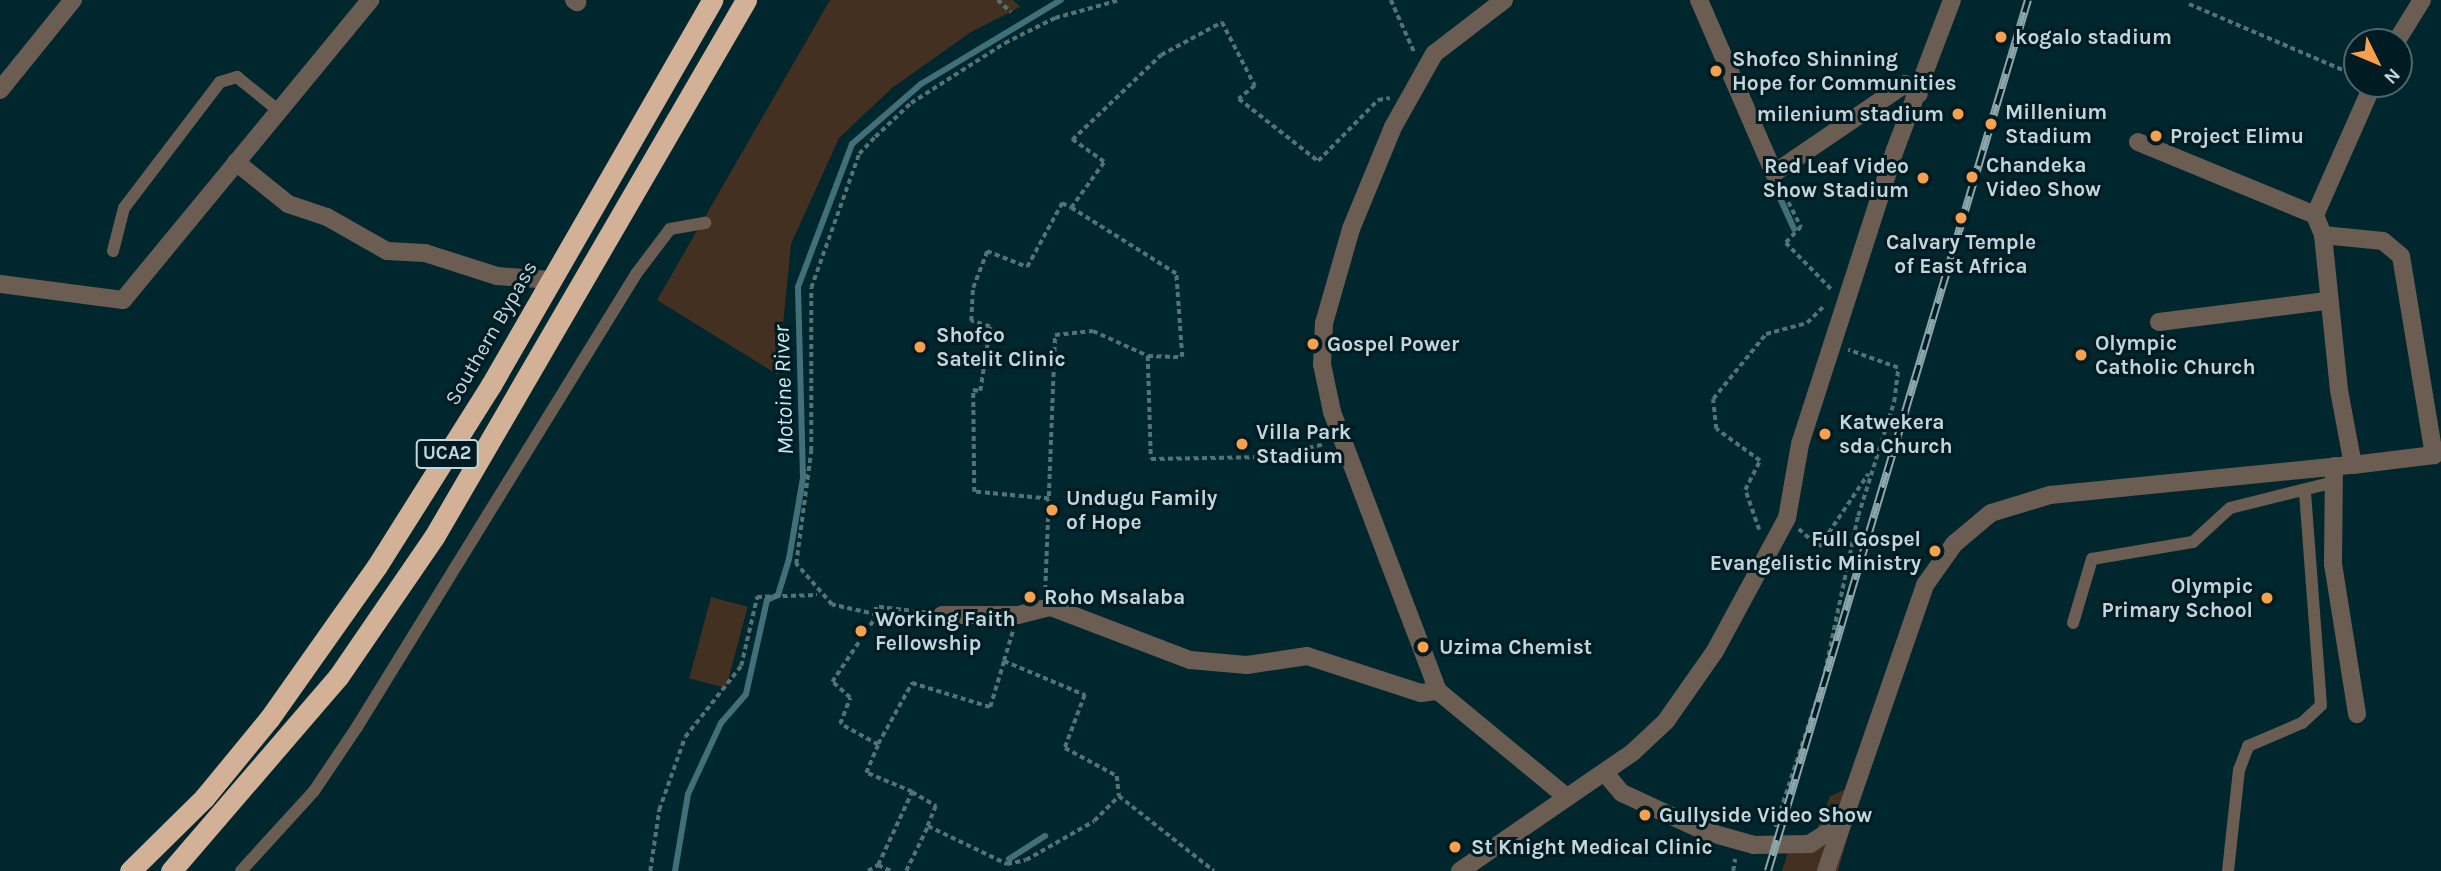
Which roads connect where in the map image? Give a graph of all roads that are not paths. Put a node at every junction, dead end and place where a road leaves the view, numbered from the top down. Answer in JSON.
{"nodes":[{"id":1,"x":74,"y":0,"type":"edge"},
{"id":2,"x":370,"y":0,"type":"edge"},
{"id":3,"x":712,"y":0,"type":"edge"},
{"id":4,"x":746,"y":0,"type":"edge"},
{"id":5,"x":1504,"y":0,"type":"edge"},
{"id":6,"x":1699,"y":0,"type":"edge"},
{"id":7,"x":1952,"y":0,"type":"edge"},
{"id":8,"x":2422,"y":0,"type":"edge"},
{"id":9,"x":2405,"y":28,"type":"edge"},
{"id":10,"x":0,"y":90,"type":"edge"},
{"id":11,"x":1919,"y":94,"type":"junction"},
{"id":12,"x":2367,"y":98,"type":"edge"},
{"id":13,"x":279,"y":111,"type":"junction"},
{"id":14,"x":2138,"y":142,"type":"dead end"},
{"id":15,"x":236,"y":163,"type":"junction"},
{"id":16,"x":2315,"y":215,"type":"junction"},
{"id":17,"x":705,"y":223,"type":"dead end"},
{"id":18,"x":2323,"y":235,"type":"junction"},
{"id":19,"x":113,"y":251,"type":"dead end"},
{"id":20,"x":550,"y":280,"type":"junction"},
{"id":21,"x":0,"y":284,"type":"edge"},
{"id":22,"x":2325,"y":301,"type":"junction"},
{"id":23,"x":2159,"y":322,"type":"dead end"},
{"id":24,"x":2438,"y":454,"type":"edge"},
{"id":25,"x":2353,"y":465,"type":"junction"},
{"id":26,"x":2334,"y":474,"type":"junction"},
{"id":27,"x":2305,"y":494,"type":"junction"},
{"id":28,"x":942,"y":615,"type":"road end"},
{"id":29,"x":2073,"y":623,"type":"dead end"},
{"id":30,"x":1438,"y":691,"type":"junction"},
{"id":31,"x":2357,"y":714,"type":"dead end"},
{"id":32,"x":1605,"y":773,"type":"junction"},
{"id":33,"x":1564,"y":795,"type":"junction"},
{"id":34,"x":1844,"y":821,"type":"junction"},
{"id":35,"x":130,"y":871,"type":"edge"},
{"id":36,"x":171,"y":871,"type":"edge"},
{"id":37,"x":241,"y":871,"type":"edge"},
{"id":38,"x":1460,"y":871,"type":"edge"},
{"id":39,"x":1826,"y":871,"type":"edge"},
{"id":40,"x":2228,"y":871,"type":"edge"}],
"edges":[{"from":1,"to":10,"type":"street"},
{"from":2,"to":13,"type":"street"},
{"from":3,"to":20,"type":"highway","name":"Southern Bypass","number":"UCA2"},
{"from":4,"to":36,"type":"highway","number":"UCA2"},
{"from":5,"to":30,"type":"street"},
{"from":6,"to":11,"type":"street"},
{"from":7,"to":11,"type":"street"},
{"from":8,"to":9,"type":"street"},
{"from":11,"to":32,"type":"street"},
{"from":12,"to":16,"type":"street"},
{"from":13,"to":15,"type":"street"},
{"from":13,"to":19,"type":"lane"},
{"from":14,"to":16,"type":"street"},
{"from":15,"to":20,"type":"street"},
{"from":15,"to":21,"type":"street"},
{"from":16,"to":18,"type":"street"},
{"from":17,"to":37,"type":"lane"},
{"from":18,"to":22,"type":"street"},
{"from":18,"to":24,"type":"street"},
{"from":20,"to":35,"type":"highway","name":"Southern Bypass","number":"UCA2"},
{"from":22,"to":23,"type":"street"},
{"from":22,"to":25,"type":"street"},
{"from":24,"to":25,"type":"street"},
{"from":25,"to":26,"type":"street"},
{"from":26,"to":27,"type":"lane"},
{"from":26,"to":31,"type":"street"},
{"from":26,"to":34,"type":"street"},
{"from":27,"to":29,"type":"lane"},
{"from":27,"to":40,"type":"lane"},
{"from":28,"to":30,"type":"street"},
{"from":30,"to":33,"type":"street"},
{"from":32,"to":33,"type":"street"},
{"from":32,"to":34,"type":"street"},
{"from":33,"to":38,"type":"street"},
{"from":34,"to":39,"type":"street"}]}
